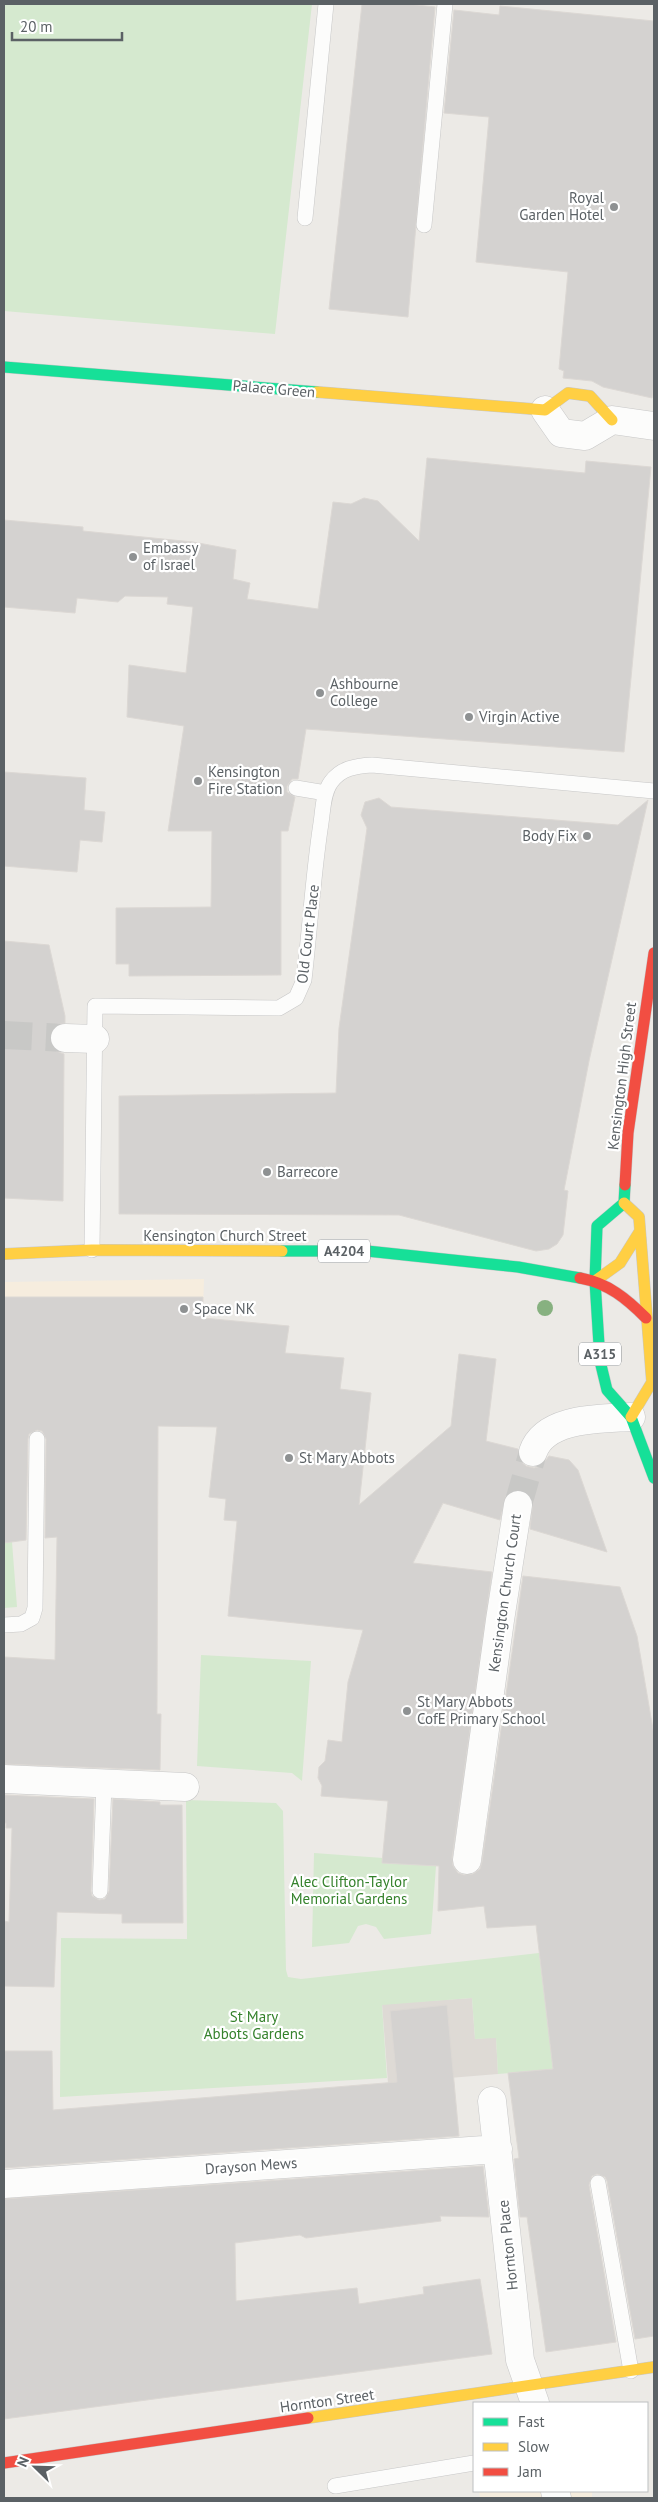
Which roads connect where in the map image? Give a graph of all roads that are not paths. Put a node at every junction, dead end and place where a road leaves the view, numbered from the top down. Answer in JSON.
{"nodes":[{"id":1,"x":326,"y":4,"type":"edge"},
{"id":2,"x":445,"y":4,"type":"edge"},
{"id":3,"x":305,"y":218,"type":"dead end"},
{"id":4,"x":424,"y":225,"type":"dead end"},
{"id":5,"x":4,"y":367,"type":"edge"},
{"id":6,"x":545,"y":410,"type":"junction"},
{"id":7,"x":612,"y":420,"type":"junction"},
{"id":8,"x":654,"y":426,"type":"edge"},
{"id":9,"x":296,"y":788,"type":"dead end"},
{"id":10,"x":654,"y":791,"type":"edge"},
{"id":11,"x":326,"y":793,"type":"junction"},
{"id":12,"x":653,"y":968,"type":"edge"},
{"id":13,"x":64,"y":1038,"type":"tunnel mouth"},
{"id":14,"x":95,"y":1039,"type":"junction"},
{"id":15,"x":624,"y":1203,"type":"junction"},
{"id":16,"x":640,"y":1231,"type":"junction"},
{"id":17,"x":92,"y":1250,"type":"junction"},
{"id":18,"x":4,"y":1254,"type":"edge"},
{"id":19,"x":595,"y":1281,"type":"junction"},
{"id":20,"x":646,"y":1318,"type":"junction"},
{"id":21,"x":631,"y":1417,"type":"junction"},
{"id":22,"x":37,"y":1440,"type":"dead end"},
{"id":23,"x":532,"y":1452,"type":"tunnel mouth"},
{"id":24,"x":654,"y":1478,"type":"edge"},
{"id":25,"x":518,"y":1505,"type":"tunnel mouth"},
{"id":26,"x":4,"y":1625,"type":"edge"},
{"id":27,"x":4,"y":1779,"type":"edge"},
{"id":28,"x":104,"y":1784,"type":"junction"},
{"id":29,"x":185,"y":1787,"type":"dead end"},
{"id":30,"x":467,"y":1860,"type":"dead end"},
{"id":31,"x":100,"y":1891,"type":"dead end"},
{"id":32,"x":492,"y":2101,"type":"dead end"},
{"id":33,"x":498,"y":2149,"type":"junction"},
{"id":34,"x":598,"y":2183,"type":"dead end"},
{"id":35,"x":4,"y":2184,"type":"edge"},
{"id":36,"x":654,"y":2367,"type":"edge"},
{"id":37,"x":631,"y":2371,"type":"junction"},
{"id":38,"x":532,"y":2395,"type":"edge"},
{"id":39,"x":473,"y":2402,"type":"edge"},
{"id":40,"x":477,"y":2402,"type":"edge"},
{"id":41,"x":4,"y":2462,"type":"edge"},
{"id":42,"x":473,"y":2463,"type":"edge"},
{"id":43,"x":335,"y":2486,"type":"dead end"}],
"edges":[{"from":1,"to":3,"type":"lane"},
{"from":2,"to":4,"type":"lane"},
{"from":5,"to":6,"type":"main road","name":"Palace Green"},
{"from":6,"to":7,"type":"street"},
{"from":6,"to":7,"type":"main road"},
{"from":7,"to":8,"type":"street"},
{"from":9,"to":11,"type":"lane"},
{"from":10,"to":11,"type":"lane","name":"Old Court Place"},
{"from":11,"to":14,"type":"lane","name":"Old Court Place"},
{"from":12,"to":15,"type":"main road","name":"Kensington High Street"},
{"from":13,"to":14,"type":"street"},
{"from":14,"to":17,"type":"lane","name":"Old Court Place"},
{"from":15,"to":16,"type":"main road"},
{"from":15,"to":19,"type":"main road","number":"A315"},
{"from":16,"to":19,"type":"main road"},
{"from":16,"to":20,"type":"main road"},
{"from":17,"to":18,"type":"main road","name":"Kensington Church Street","number":"A4204"},
{"from":17,"to":19,"type":"main road","name":"Kensington Church Street","number":"A4204"},
{"from":19,"to":20,"type":"main road","number":"A4204"},
{"from":19,"to":21,"type":"main road","number":"A315"},
{"from":20,"to":21,"type":"main road"},
{"from":21,"to":23,"type":"street"},
{"from":21,"to":24,"type":"main road","number":"A315"},
{"from":22,"to":26,"type":"lane"},
{"from":25,"to":30,"type":"street","name":"Kensington Church Court"},
{"from":27,"to":28,"type":"street"},
{"from":28,"to":29,"type":"street"},
{"from":28,"to":31,"type":"lane"},
{"from":32,"to":33,"type":"street","name":"Hornton Place"},
{"from":33,"to":35,"type":"street","name":"Drayson Mews"},
{"from":33,"to":38,"type":"street","name":"Hornton Place"},
{"from":34,"to":37,"type":"lane"},
{"from":36,"to":37,"type":"main road","name":"Hornton Street"},
{"from":37,"to":38,"type":"main road","name":"Hornton Street"},
{"from":38,"to":40,"type":"main road","name":"Hornton Street"},
{"from":39,"to":41,"type":"main road","name":"Hornton Street"},
{"from":42,"to":43,"type":"lane"}]}
